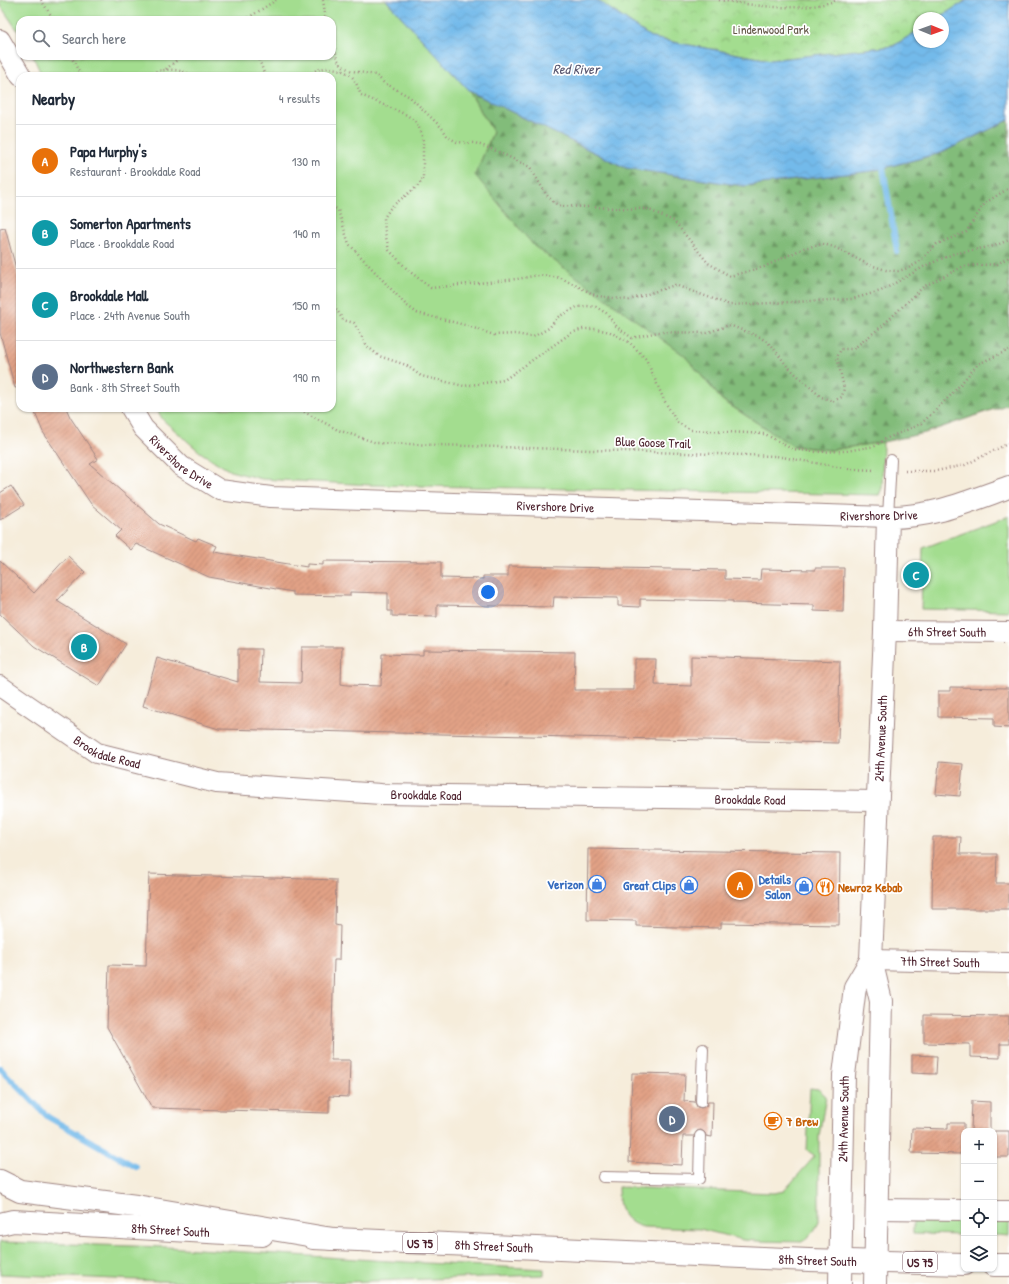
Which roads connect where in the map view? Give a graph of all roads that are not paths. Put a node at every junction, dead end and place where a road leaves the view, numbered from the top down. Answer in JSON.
{"nodes":[{"id":1,"x":0,"y":40,"type":"edge"},
{"id":2,"x":19,"y":72,"type":"edge"},
{"id":3,"x":133,"y":412,"type":"edge"},
{"id":4,"x":891,"y":460,"type":"dead end"},
{"id":5,"x":1009,"y":488,"type":"edge"},
{"id":6,"x":888,"y":517,"type":"junction"},
{"id":7,"x":885,"y":631,"type":"junction"},
{"id":8,"x":1009,"y":632,"type":"edge"},
{"id":9,"x":0,"y":686,"type":"edge"},
{"id":10,"x":877,"y":801,"type":"junction"},
{"id":11,"x":871,"y":960,"type":"junction"},
{"id":12,"x":1009,"y":963,"type":"edge"},
{"id":13,"x":703,"y":1049,"type":"dead end"},
{"id":14,"x":701,"y":1102,"type":"dead end"},
{"id":15,"x":700,"y":1136,"type":"dead end"},
{"id":16,"x":603,"y":1177,"type":"dead end"},
{"id":17,"x":0,"y":1181,"type":"edge"},
{"id":18,"x":877,"y":1208,"type":"junction"},
{"id":19,"x":961,"y":1210,"type":"edge"},
{"id":20,"x":997,"y":1211,"type":"edge"},
{"id":21,"x":1009,"y":1211,"type":"edge"},
{"id":22,"x":0,"y":1224,"type":"edge"},
{"id":23,"x":332,"y":1239,"type":"junction"},
{"id":24,"x":840,"y":1261,"type":"junction"},
{"id":25,"x":875,"y":1261,"type":"junction"},
{"id":26,"x":961,"y":1264,"type":"edge"},
{"id":27,"x":997,"y":1265,"type":"edge"},
{"id":28,"x":1009,"y":1265,"type":"edge"},
{"id":29,"x":840,"y":1284,"type":"edge"},
{"id":30,"x":875,"y":1284,"type":"edge"}],
"edges":[{"from":1,"to":2,"type":"street"},
{"from":3,"to":6,"type":"street","name":"Rivershore Drive"},
{"from":4,"to":6,"type":"lane"},
{"from":5,"to":6,"type":"main road","name":"Rivershore Drive"},
{"from":6,"to":7,"type":"main road","name":"24th Avenue South"},
{"from":7,"to":8,"type":"street","name":"6th Street South"},
{"from":7,"to":10,"type":"main road","name":"24th Avenue South"},
{"from":9,"to":10,"type":"street","name":"Brookdale Road"},
{"from":10,"to":11,"type":"main road","name":"24th Avenue South"},
{"from":11,"to":12,"type":"street","name":"7th Street South"},
{"from":11,"to":18,"type":"main road","name":"24th Avenue South"},
{"from":11,"to":24,"type":"main road","name":"24th Avenue South"},
{"from":13,"to":14,"type":"lane"},
{"from":15,"to":16,"type":"lane"},
{"from":17,"to":23,"type":"main road"},
{"from":18,"to":19,"type":"street"},
{"from":18,"to":25,"type":"main road","name":"24th Avenue South"},
{"from":20,"to":21,"type":"street"},
{"from":22,"to":23,"type":"main road","name":"8th Street South","number":"US 75"},
{"from":23,"to":24,"type":"main road","name":"8th Street South","number":"US 75"},
{"from":24,"to":25,"type":"main road","name":"8th Street South","number":"US 75"},
{"from":24,"to":29,"type":"main road","name":"24th Avenue South"},
{"from":25,"to":26,"type":"main road","name":"8th Street South","number":"US 75"},
{"from":25,"to":30,"type":"main road","name":"24th Avenue South"},
{"from":27,"to":28,"type":"main road"}]}
